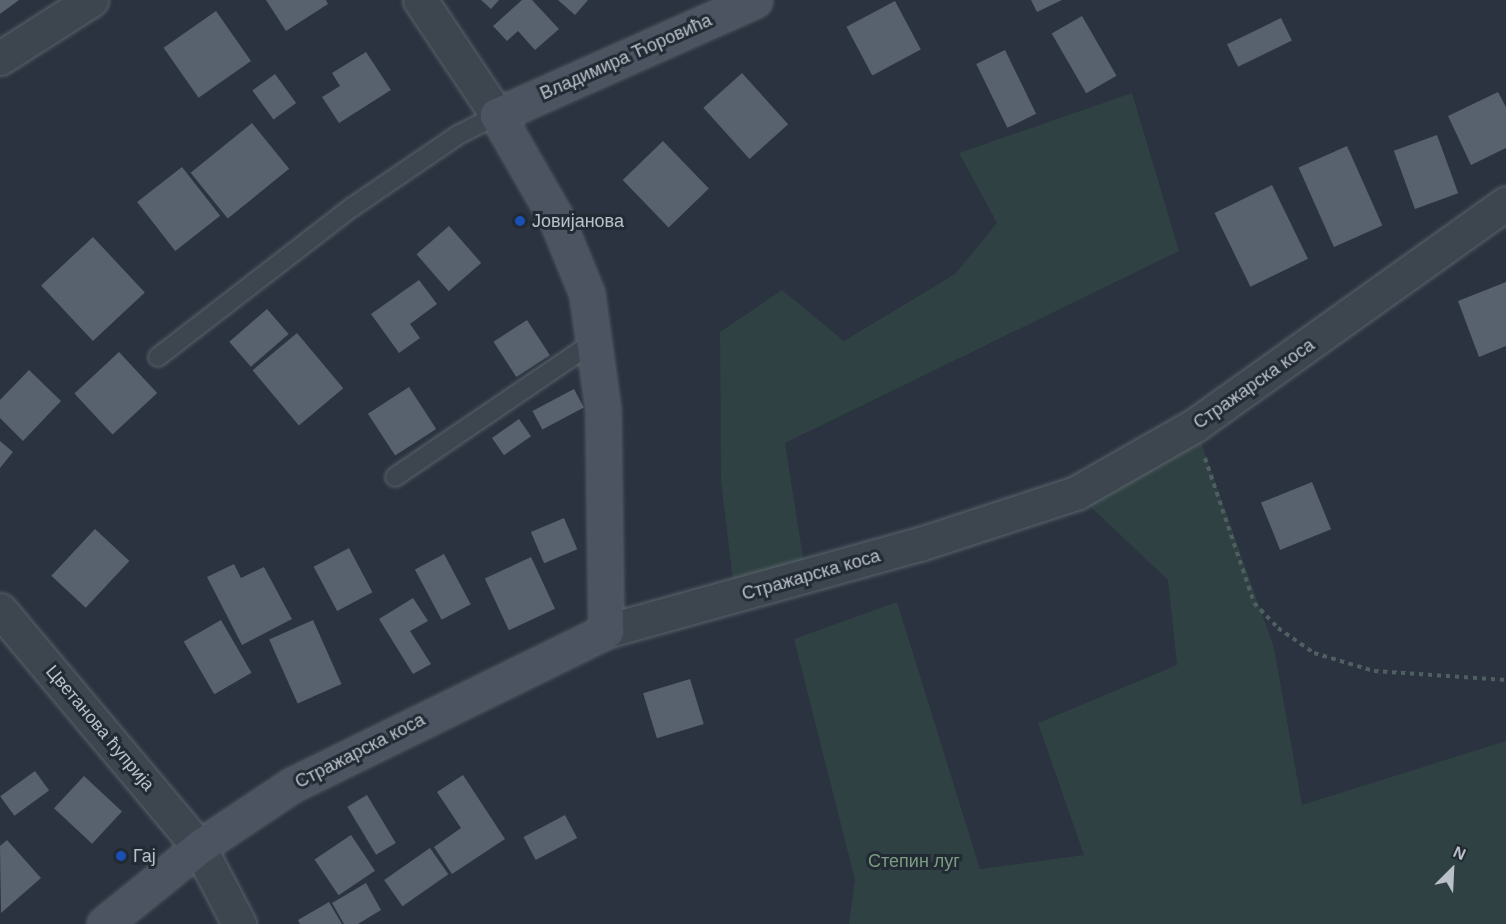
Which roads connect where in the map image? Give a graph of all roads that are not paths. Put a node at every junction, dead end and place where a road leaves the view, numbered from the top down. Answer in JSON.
{"nodes":[{"id":1,"x":91,"y":0,"type":"edge"},
{"id":2,"x":420,"y":0,"type":"edge"},
{"id":3,"x":755,"y":0,"type":"edge"},
{"id":4,"x":0,"y":58,"type":"edge"},
{"id":5,"x":497,"y":115,"type":"junction"},
{"id":6,"x":1506,"y":203,"type":"edge"},
{"id":7,"x":594,"y":342,"type":"junction"},
{"id":8,"x":158,"y":357,"type":"dead end"},
{"id":9,"x":395,"y":477,"type":"dead end"},
{"id":10,"x":0,"y":610,"type":"edge"},
{"id":11,"x":606,"y":631,"type":"junction"},
{"id":12,"x":199,"y":847,"type":"junction"},
{"id":13,"x":104,"y":924,"type":"edge"},
{"id":14,"x":239,"y":924,"type":"edge"}],
"edges":[{"from":1,"to":4,"type":"street"},
{"from":2,"to":5,"type":"street"},
{"from":3,"to":5,"type":"street","name":"Владимира Ћоровића"},
{"from":5,"to":7,"type":"street"},
{"from":5,"to":8,"type":"lane"},
{"from":6,"to":11,"type":"street","name":"Стражарска коса"},
{"from":7,"to":9,"type":"lane"},
{"from":7,"to":11,"type":"street"},
{"from":10,"to":12,"type":"street","name":"Цветанова ћуприја"},
{"from":11,"to":12,"type":"street","name":"Стражарска коса"},
{"from":12,"to":13,"type":"street","name":"Стражарска коса"},
{"from":12,"to":14,"type":"street","name":"Цветанова ћуприја"}]}
